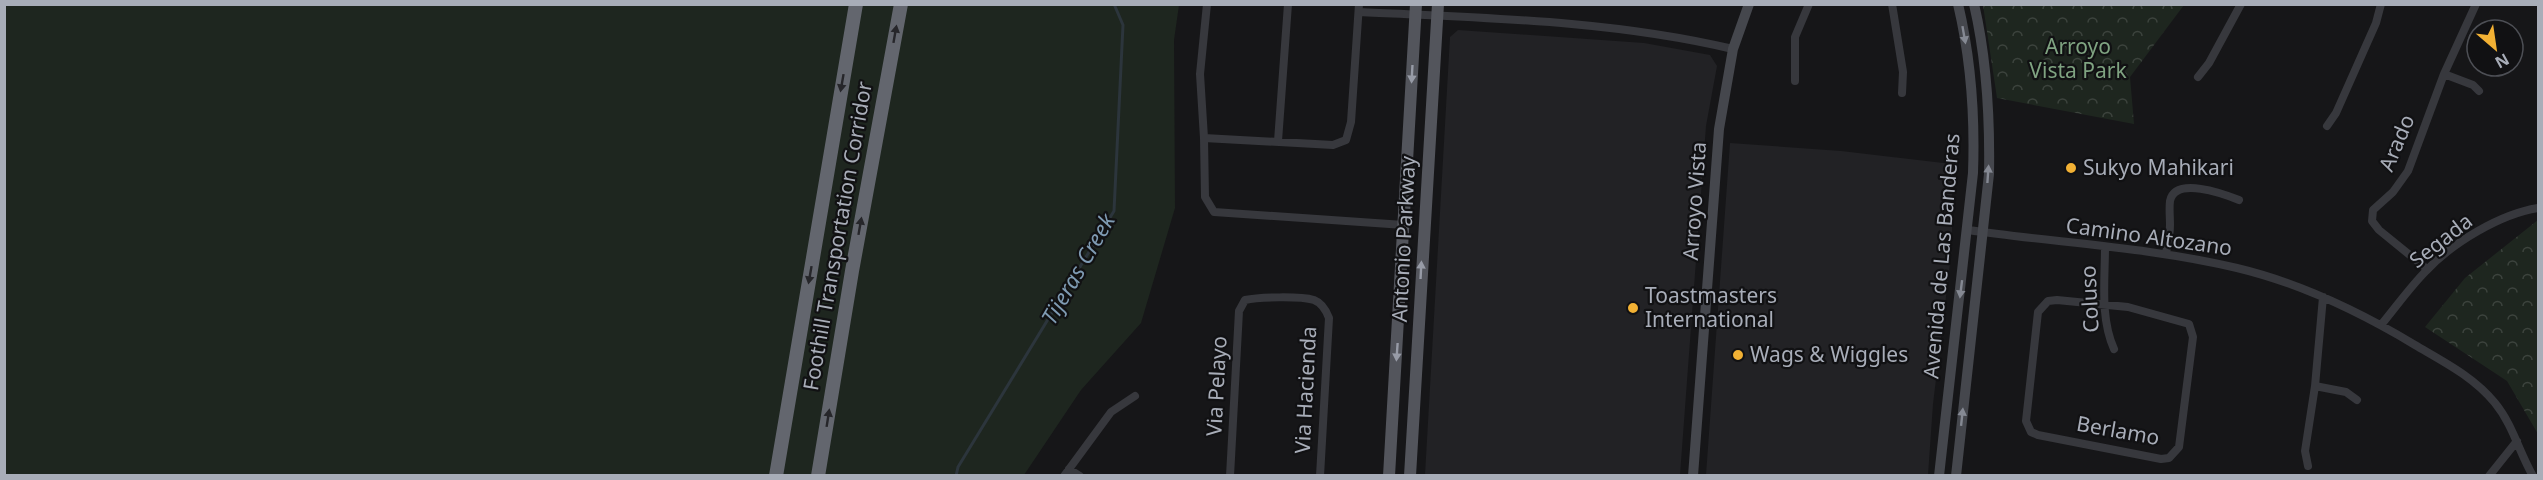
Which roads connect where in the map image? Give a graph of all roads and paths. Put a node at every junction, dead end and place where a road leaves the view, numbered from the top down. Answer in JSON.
{"nodes":[{"id":1,"x":856,"y":4,"type":"edge"},
{"id":2,"x":901,"y":4,"type":"edge"},
{"id":3,"x":1207,"y":4,"type":"edge"},
{"id":4,"x":1288,"y":4,"type":"edge"},
{"id":5,"x":1749,"y":4,"type":"edge"},
{"id":6,"x":1809,"y":4,"type":"edge"},
{"id":7,"x":1892,"y":4,"type":"edge"},
{"id":8,"x":1958,"y":4,"type":"edge"},
{"id":9,"x":1974,"y":4,"type":"edge"},
{"id":10,"x":2241,"y":4,"type":"edge"},
{"id":11,"x":2381,"y":4,"type":"edge"},
{"id":12,"x":2476,"y":4,"type":"edge"},
{"id":13,"x":1359,"y":8,"type":"edge"},
{"id":14,"x":1415,"y":10,"type":"edge"},
{"id":15,"x":1438,"y":11,"type":"edge"},
{"id":16,"x":1733,"y":49,"type":"junction"},
{"id":17,"x":2444,"y":74,"type":"junction"},
{"id":18,"x":2198,"y":77,"type":"dead end"},
{"id":19,"x":1795,"y":81,"type":"dead end"},
{"id":20,"x":2479,"y":91,"type":"dead end"},
{"id":21,"x":1902,"y":93,"type":"dead end"},
{"id":22,"x":2327,"y":126,"type":"dead end"},
{"id":23,"x":1204,"y":138,"type":"junction"},
{"id":24,"x":1278,"y":141,"type":"junction"},
{"id":25,"x":2239,"y":200,"type":"dead end"},
{"id":26,"x":2538,"y":208,"type":"edge"},
{"id":27,"x":1404,"y":225,"type":"junction"},
{"id":28,"x":1968,"y":230,"type":"junction"},
{"id":29,"x":1983,"y":232,"type":"junction"},
{"id":30,"x":2105,"y":247,"type":"junction"},
{"id":31,"x":2166,"y":253,"type":"junction"},
{"id":32,"x":2427,"y":270,"type":"junction"},
{"id":33,"x":2323,"y":297,"type":"junction"},
{"id":34,"x":1245,"y":300,"type":"joint"},
{"id":35,"x":2105,"y":304,"type":"junction"},
{"id":36,"x":2382,"y":325,"type":"junction"},
{"id":37,"x":2114,"y":349,"type":"dead end"},
{"id":38,"x":2315,"y":386,"type":"junction"},
{"id":39,"x":1135,"y":396,"type":"dead end"},
{"id":40,"x":2357,"y":400,"type":"dead end"},
{"id":41,"x":2517,"y":441,"type":"junction"},
{"id":42,"x":2308,"y":466,"type":"dead end"},
{"id":43,"x":1067,"y":472,"type":"edge"},
{"id":44,"x":776,"y":476,"type":"edge"},
{"id":45,"x":818,"y":476,"type":"edge"},
{"id":46,"x":1080,"y":476,"type":"edge"},
{"id":47,"x":1230,"y":476,"type":"edge"},
{"id":48,"x":1320,"y":476,"type":"edge"},
{"id":49,"x":1389,"y":476,"type":"edge"},
{"id":50,"x":1410,"y":476,"type":"edge"},
{"id":51,"x":1693,"y":476,"type":"edge"},
{"id":52,"x":1939,"y":476,"type":"edge"},
{"id":53,"x":1956,"y":476,"type":"edge"},
{"id":54,"x":2489,"y":476,"type":"edge"},
{"id":55,"x":2533,"y":476,"type":"edge"}],
"edges":[{"from":1,"to":44,"type":"highway","name":"Foothill Transportation Corridor","one_way":true},
{"from":45,"to":2,"type":"highway","name":"Foothill Transportation Corridor","one_way":true},
{"from":3,"to":23,"type":"street"},
{"from":4,"to":24,"type":"street"},
{"from":5,"to":16,"type":"main road","name":"Arroyo Vista"},
{"from":6,"to":19,"type":"street"},
{"from":7,"to":21,"type":"street"},
{"from":8,"to":28,"type":"main road","name":"Avenida de Las Banderas","one_way":true},
{"from":29,"to":9,"type":"main road","name":"Avenida de Las Banderas","one_way":true},
{"from":10,"to":18,"type":"street"},
{"from":11,"to":22,"type":"street"},
{"from":12,"to":17,"type":"street","name":"Arado"},
{"from":13,"to":14,"type":"street"},
{"from":13,"to":24,"type":"street"},
{"from":14,"to":15,"type":"street"},
{"from":14,"to":27,"type":"main road","name":"Antonio Parkway","one_way":true},
{"from":15,"to":16,"type":"street"},
{"from":50,"to":15,"type":"main road","name":"Antonio Parkway","one_way":true},
{"from":16,"to":51,"type":"main road","name":"Arroyo Vista"},
{"from":17,"to":20,"type":"street"},
{"from":17,"to":32,"type":"street","name":"Arado"},
{"from":23,"to":24,"type":"street"},
{"from":23,"to":27,"type":"street"},
{"from":25,"to":31,"type":"street"},
{"from":26,"to":32,"type":"street","name":"Segada"},
{"from":27,"to":49,"type":"main road","name":"Antonio Parkway","one_way":true},
{"from":28,"to":29,"type":"street","name":"Camino Altozano"},
{"from":28,"to":52,"type":"main road","name":"Avenida de Las Banderas","one_way":true},
{"from":29,"to":30,"type":"street","name":"Camino Altozano"},
{"from":53,"to":29,"type":"main road","name":"Avenida de Las Banderas","one_way":true},
{"from":30,"to":31,"type":"street","name":"Camino Altozano"},
{"from":30,"to":35,"type":"street","name":"Coluso"},
{"from":31,"to":33,"type":"street","name":"Camino Altozano"},
{"from":32,"to":36,"type":"street","name":"Segada"},
{"from":33,"to":36,"type":"street","name":"Camino Altozano"},
{"from":33,"to":38,"type":"street"},
{"from":34,"to":47,"type":"street","name":"Via Pelayo"},
{"from":34,"to":48,"type":"street","name":"Via Hacienda"},
{"from":35,"to":35,"type":"street","name":"Berlamo"},
{"from":35,"to":37,"type":"street","name":"Coluso"},
{"from":36,"to":41,"type":"street","name":"Camino Altozano"},
{"from":38,"to":40,"type":"street"},
{"from":38,"to":42,"type":"street"},
{"from":39,"to":43,"type":"street"},
{"from":41,"to":54,"type":"street"},
{"from":41,"to":55,"type":"street","name":"Camino Altozano"},
{"from":43,"to":46,"type":"street"}]}
